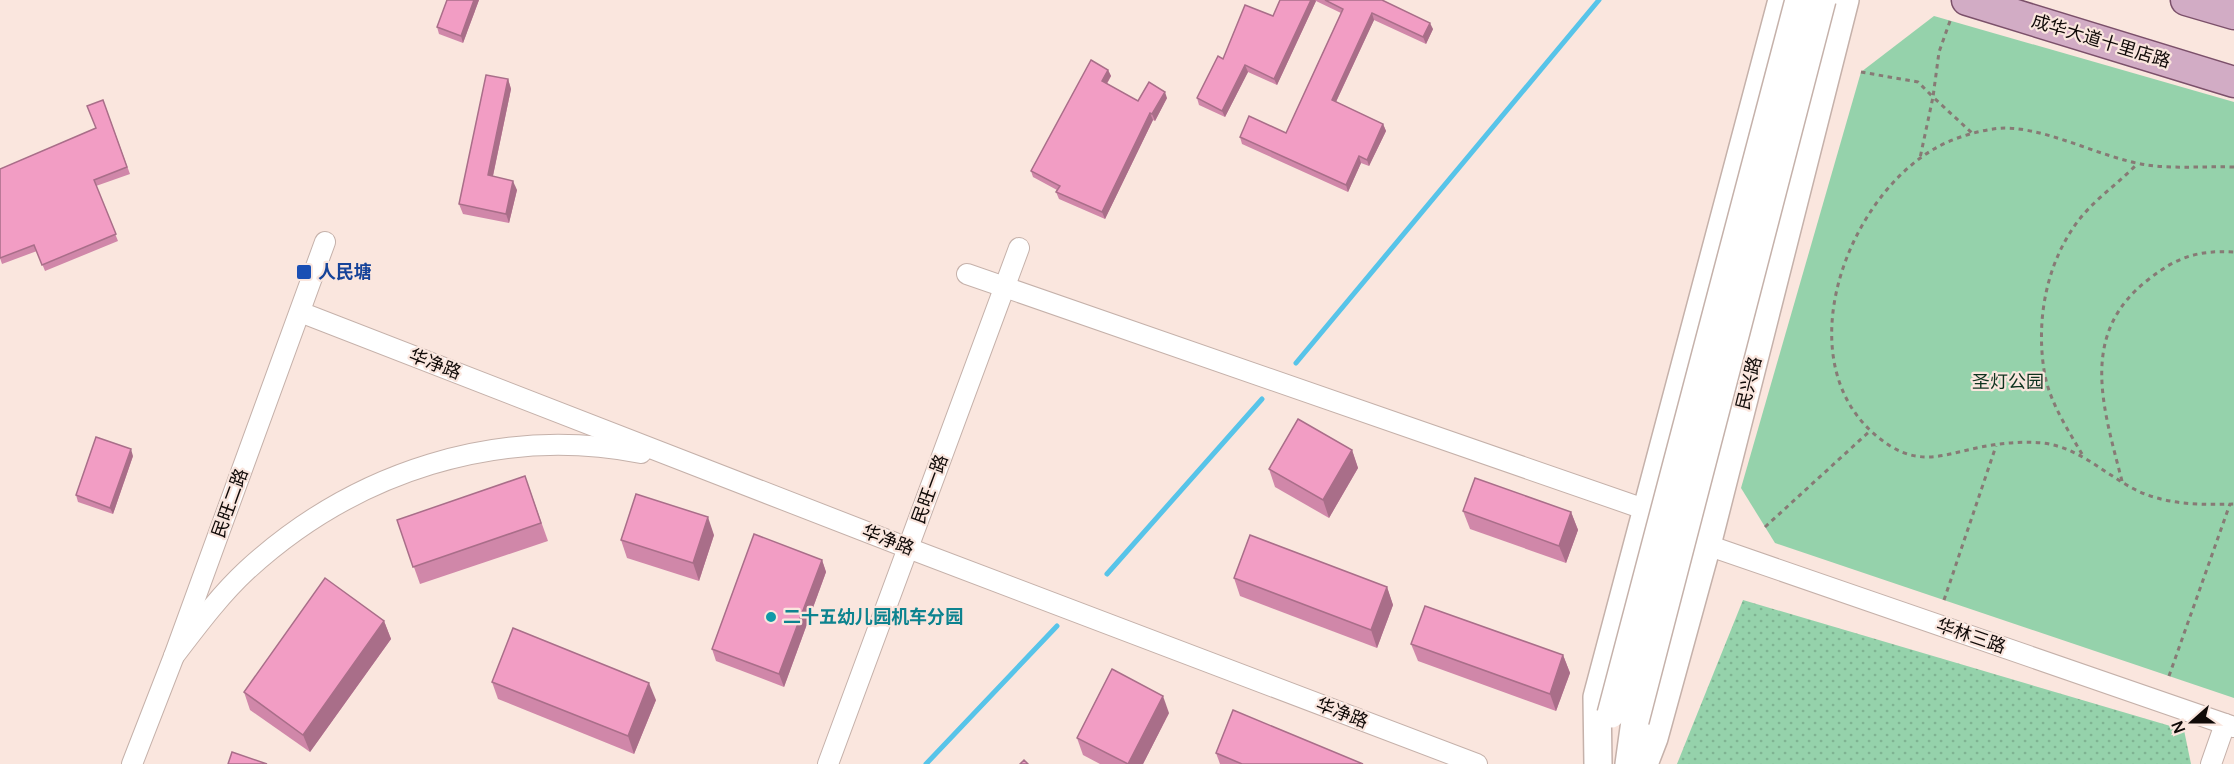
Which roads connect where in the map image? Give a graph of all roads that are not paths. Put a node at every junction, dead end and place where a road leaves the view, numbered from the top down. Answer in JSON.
{"nodes":[{"id":1,"x":1782,"y":0,"type":"edge"},
{"id":2,"x":1799,"y":0,"type":"edge"},
{"id":3,"x":1822,"y":0,"type":"edge"},
{"id":4,"x":1845,"y":0,"type":"edge"},
{"id":5,"x":2186,"y":0,"type":"edge"},
{"id":6,"x":1959,"y":10,"type":"edge"},
{"id":7,"x":2234,"y":14,"type":"edge"},
{"id":8,"x":2234,"y":82,"type":"edge"},
{"id":9,"x":325,"y":242,"type":"dead end"},
{"id":10,"x":1019,"y":248,"type":"dead end"},
{"id":11,"x":967,"y":274,"type":"dead end"},
{"id":12,"x":1005,"y":287,"type":"junction"},
{"id":13,"x":300,"y":312,"type":"junction"},
{"id":14,"x":682,"y":460,"type":"junction"},
{"id":15,"x":1647,"y":510,"type":"junction"},
{"id":16,"x":1707,"y":545,"type":"junction"},
{"id":17,"x":908,"y":548,"type":"junction"},
{"id":18,"x":174,"y":656,"type":"junction"},
{"id":19,"x":1623,"y":717,"type":"junction"},
{"id":20,"x":2229,"y":725,"type":"edge"},
{"id":21,"x":132,"y":764,"type":"edge"},
{"id":22,"x":828,"y":764,"type":"edge"},
{"id":23,"x":1477,"y":764,"type":"edge"},
{"id":24,"x":1598,"y":764,"type":"edge"},
{"id":25,"x":1604,"y":764,"type":"edge"},
{"id":26,"x":1629,"y":764,"type":"edge"},
{"id":27,"x":1644,"y":764,"type":"edge"},
{"id":28,"x":2211,"y":764,"type":"edge"}],
"edges":[{"from":1,"to":15,"type":"main road"},
{"from":2,"to":19,"type":"main road","bridge":true},
{"from":3,"to":19,"type":"main road","name":"民兴路","bridge":true},
{"from":4,"to":16,"type":"main road","name":"民兴路"},
{"from":5,"to":7,"type":"main road"},
{"from":6,"to":8,"type":"main road","name":"成华大道十里店路"},
{"from":9,"to":13,"type":"street","name":"民旺二路"},
{"from":10,"to":12,"type":"street","name":"民旺一路"},
{"from":11,"to":12,"type":"street"},
{"from":12,"to":15,"type":"street"},
{"from":12,"to":17,"type":"street","name":"民旺一路"},
{"from":13,"to":14,"type":"street","name":"华净路"},
{"from":13,"to":18,"type":"street","name":"民旺二路"},
{"from":14,"to":17,"type":"street","name":"华净路"},
{"from":14,"to":18,"type":"street"},
{"from":15,"to":24,"type":"main road"},
{"from":16,"to":20,"type":"street","name":"华林三路"},
{"from":16,"to":27,"type":"main road","name":"民兴路"},
{"from":17,"to":22,"type":"street","name":"民旺一路"},
{"from":17,"to":23,"type":"street","name":"华净路"},
{"from":18,"to":21,"type":"street","name":"民旺二路"},
{"from":19,"to":25,"type":"main road"},
{"from":19,"to":26,"type":"main road"},
{"from":20,"to":28,"type":"street"}]}
